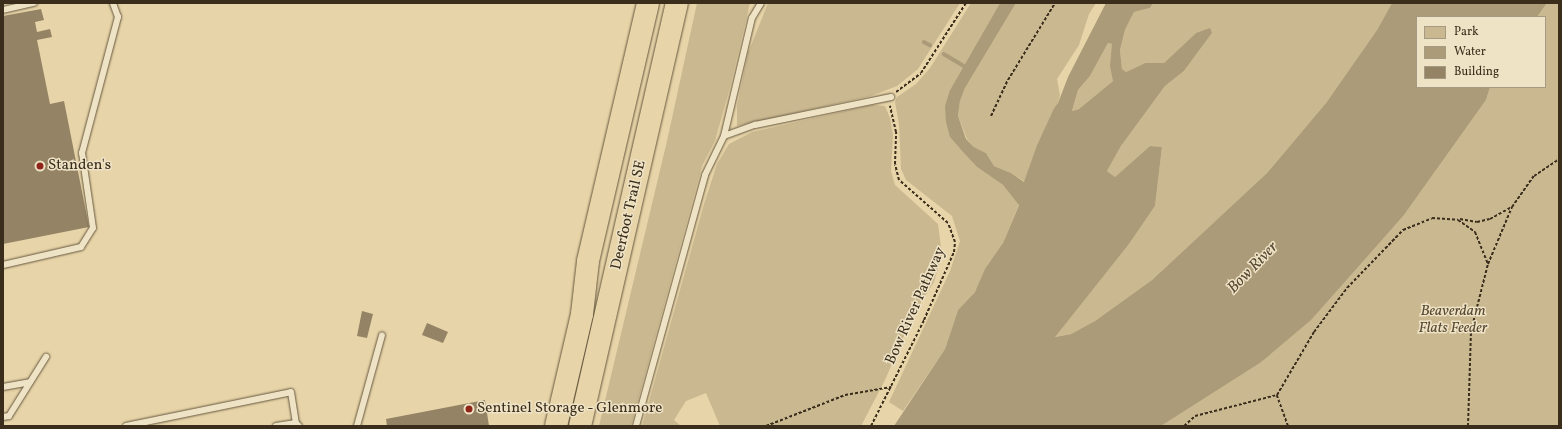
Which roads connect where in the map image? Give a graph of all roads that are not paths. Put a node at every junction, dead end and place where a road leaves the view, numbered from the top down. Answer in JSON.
{"nodes":[{"id":1,"x":34,"y":3,"type":"edge"},
{"id":2,"x":113,"y":3,"type":"edge"},
{"id":3,"x":648,"y":3,"type":"edge"},
{"id":4,"x":677,"y":3,"type":"edge"},
{"id":5,"x":761,"y":3,"type":"edge"},
{"id":6,"x":3,"y":10,"type":"edge"},
{"id":7,"x":891,"y":97,"type":"road end"},
{"id":8,"x":724,"y":136,"type":"junction"},
{"id":9,"x":588,"y":261,"type":"junction"},
{"id":10,"x":3,"y":265,"type":"edge"},
{"id":11,"x":382,"y":335,"type":"dead end"},
{"id":12,"x":46,"y":357,"type":"dead end"},
{"id":13,"x":30,"y":382,"type":"junction"},
{"id":14,"x":3,"y":387,"type":"edge"},
{"id":15,"x":3,"y":418,"type":"edge"},
{"id":16,"x":297,"y":424,"type":"edge"},
{"id":17,"x":126,"y":426,"type":"edge"},
{"id":18,"x":276,"y":426,"type":"edge"},
{"id":19,"x":357,"y":426,"type":"edge"},
{"id":20,"x":547,"y":426,"type":"edge"},
{"id":21,"x":556,"y":426,"type":"edge"},
{"id":22,"x":580,"y":426,"type":"edge"},
{"id":23,"x":636,"y":426,"type":"edge"}],
"edges":[{"from":1,"to":6,"type":"lane"},
{"from":2,"to":10,"type":"lane"},
{"from":3,"to":9,"type":"highway","name":"Deerfoot Trail SE"},
{"from":4,"to":22,"type":"highway","name":"Deerfoot Trail SE"},
{"from":5,"to":8,"type":"lane"},
{"from":7,"to":8,"type":"lane"},
{"from":8,"to":23,"type":"lane"},
{"from":9,"to":20,"type":"highway"},
{"from":9,"to":21,"type":"highway","name":"Deerfoot Trail SE"},
{"from":11,"to":19,"type":"lane"},
{"from":12,"to":13,"type":"lane"},
{"from":13,"to":14,"type":"lane"},
{"from":13,"to":15,"type":"lane"},
{"from":16,"to":17,"type":"lane"},
{"from":16,"to":18,"type":"lane"}]}
